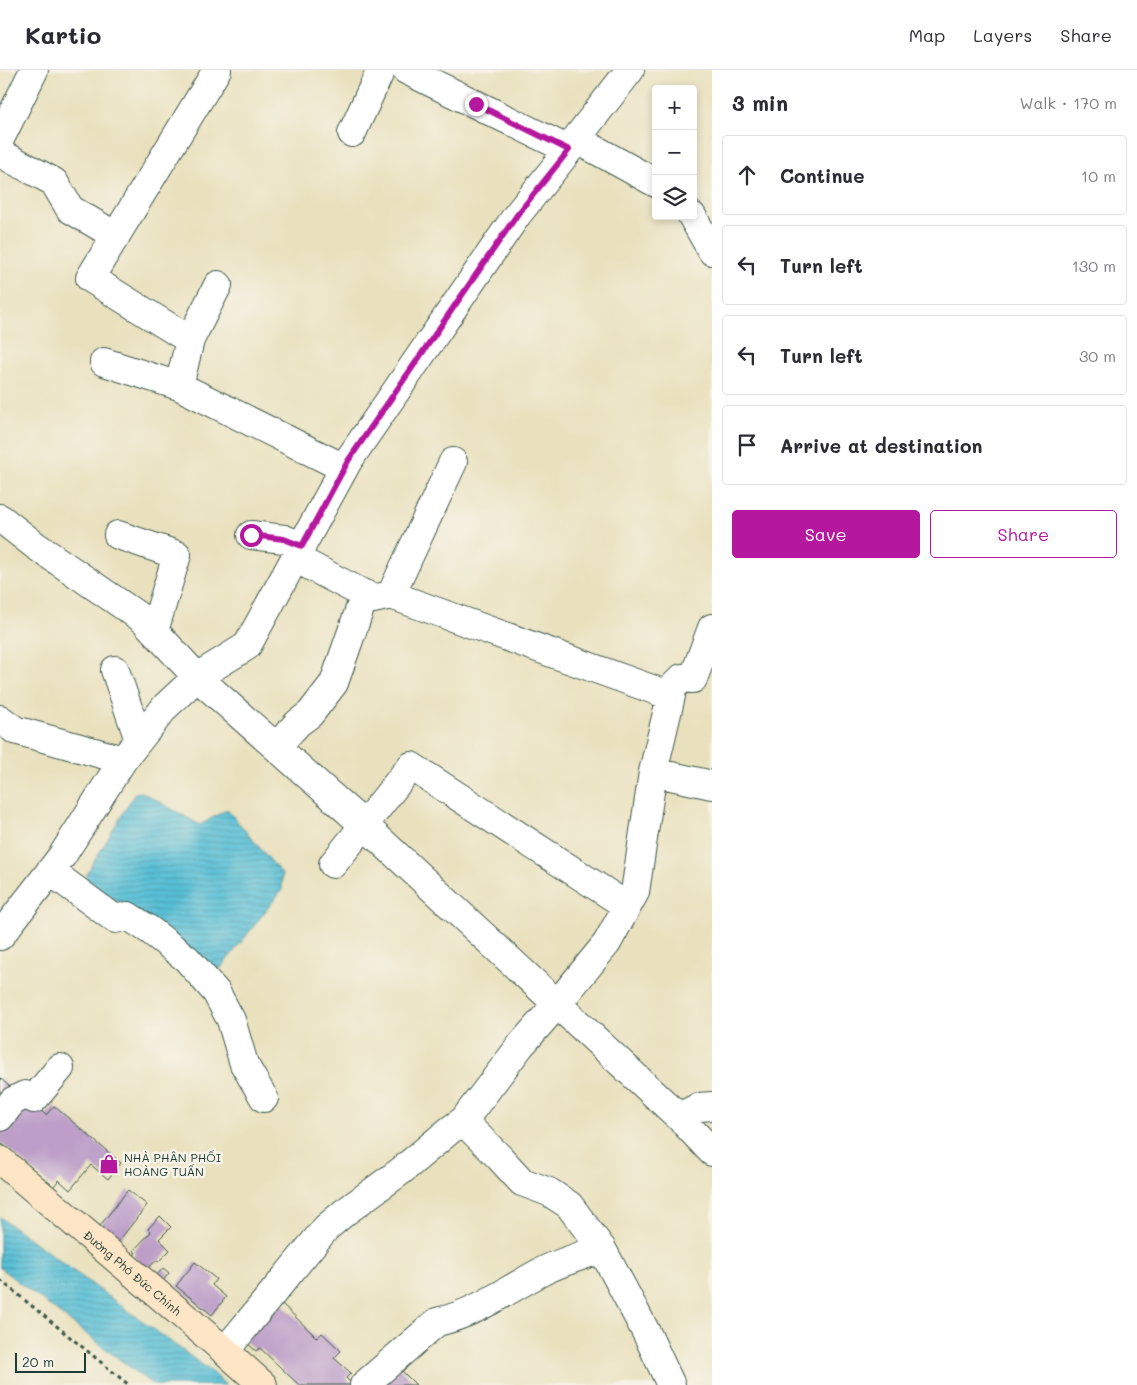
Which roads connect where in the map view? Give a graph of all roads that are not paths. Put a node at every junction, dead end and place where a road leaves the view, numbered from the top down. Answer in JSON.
{"nodes":[{"id":1,"x":34,"y":70,"type":"edge"},
{"id":2,"x":217,"y":70,"type":"edge"},
{"id":3,"x":382,"y":70,"type":"edge"},
{"id":4,"x":406,"y":70,"type":"edge"},
{"id":5,"x":630,"y":70,"type":"edge"},
{"id":6,"x":352,"y":133,"type":"dead end"},
{"id":7,"x":0,"y":139,"type":"edge"},
{"id":8,"x":573,"y":144,"type":"junction"},
{"id":9,"x":0,"y":153,"type":"edge"},
{"id":10,"x":652,"y":181,"type":"edge"},
{"id":11,"x":694,"y":220,"type":"edge"},
{"id":12,"x":116,"y":236,"type":"junction"},
{"id":13,"x":712,"y":251,"type":"edge"},
{"id":14,"x":218,"y":286,"type":"dead end"},
{"id":15,"x":190,"y":340,"type":"junction"},
{"id":16,"x":104,"y":362,"type":"dead end"},
{"id":17,"x":179,"y":386,"type":"junction"},
{"id":18,"x":453,"y":462,"type":"dead end"},
{"id":19,"x":344,"y":468,"type":"junction"},
{"id":20,"x":0,"y":518,"type":"edge"},
{"id":21,"x":118,"y":535,"type":"dead end"},
{"id":22,"x":251,"y":535,"type":"dead end"},
{"id":23,"x":298,"y":552,"type":"junction"},
{"id":24,"x":378,"y":594,"type":"junction"},
{"id":25,"x":712,"y":628,"type":"edge"},
{"id":26,"x":154,"y":631,"type":"junction"},
{"id":27,"x":115,"y":670,"type":"dead end"},
{"id":28,"x":197,"y":677,"type":"junction"},
{"id":29,"x":703,"y":679,"type":"edge"},
{"id":30,"x":671,"y":696,"type":"junction"},
{"id":31,"x":0,"y":719,"type":"edge"},
{"id":32,"x":276,"y":747,"type":"junction"},
{"id":33,"x":131,"y":750,"type":"junction"},
{"id":34,"x":653,"y":772,"type":"junction"},
{"id":35,"x":712,"y":785,"type":"edge"},
{"id":36,"x":364,"y":825,"type":"junction"},
{"id":37,"x":333,"y":864,"type":"dead end"},
{"id":38,"x":50,"y":871,"type":"junction"},
{"id":39,"x":627,"y":906,"type":"junction"},
{"id":40,"x":0,"y":936,"type":"edge"},
{"id":41,"x":557,"y":1004,"type":"junction"},
{"id":42,"x":60,"y":1068,"type":"dead end"},
{"id":43,"x":264,"y":1098,"type":"dead end"},
{"id":44,"x":712,"y":1106,"type":"edge"},
{"id":45,"x":0,"y":1117,"type":"edge"},
{"id":46,"x":679,"y":1117,"type":"junction"},
{"id":47,"x":463,"y":1121,"type":"junction"},
{"id":48,"x":712,"y":1152,"type":"edge"},
{"id":49,"x":0,"y":1160,"type":"edge"},
{"id":50,"x":602,"y":1249,"type":"junction"},
{"id":51,"x":225,"y":1351,"type":"junction"},
{"id":52,"x":263,"y":1385,"type":"edge"},
{"id":53,"x":364,"y":1385,"type":"edge"},
{"id":54,"x":671,"y":1385,"type":"edge"}],
"edges":[{"from":1,"to":7,"type":"street"},
{"from":2,"to":12,"type":"street"},
{"from":3,"to":6,"type":"street"},
{"from":4,"to":8,"type":"street"},
{"from":5,"to":8,"type":"street"},
{"from":8,"to":10,"type":"street"},
{"from":8,"to":19,"type":"street"},
{"from":9,"to":12,"type":"street"},
{"from":11,"to":13,"type":"street"},
{"from":12,"to":15,"type":"street"},
{"from":14,"to":15,"type":"street"},
{"from":15,"to":17,"type":"street"},
{"from":16,"to":17,"type":"street"},
{"from":17,"to":19,"type":"street"},
{"from":18,"to":24,"type":"street"},
{"from":19,"to":23,"type":"street"},
{"from":20,"to":26,"type":"street"},
{"from":21,"to":26,"type":"street"},
{"from":22,"to":23,"type":"street"},
{"from":23,"to":24,"type":"street"},
{"from":23,"to":28,"type":"street"},
{"from":24,"to":30,"type":"street"},
{"from":24,"to":32,"type":"street"},
{"from":25,"to":29,"type":"street"},
{"from":26,"to":28,"type":"street"},
{"from":27,"to":33,"type":"street"},
{"from":28,"to":32,"type":"street"},
{"from":28,"to":33,"type":"street"},
{"from":29,"to":30,"type":"street"},
{"from":30,"to":34,"type":"street"},
{"from":31,"to":33,"type":"street"},
{"from":32,"to":36,"type":"street"},
{"from":33,"to":38,"type":"street"},
{"from":34,"to":35,"type":"street"},
{"from":34,"to":39,"type":"street"},
{"from":36,"to":37,"type":"street"},
{"from":36,"to":39,"type":"street"},
{"from":36,"to":41,"type":"street"},
{"from":38,"to":40,"type":"street"},
{"from":38,"to":43,"type":"street"},
{"from":39,"to":41,"type":"street"},
{"from":41,"to":46,"type":"street"},
{"from":41,"to":47,"type":"street"},
{"from":42,"to":45,"type":"street"},
{"from":44,"to":46,"type":"street"},
{"from":46,"to":48,"type":"street"},
{"from":47,"to":50,"type":"street"},
{"from":47,"to":51,"type":"street"},
{"from":49,"to":51,"type":"main road","name":"Đường Phó Đức Chính"},
{"from":50,"to":53,"type":"street"},
{"from":50,"to":54,"type":"street"},
{"from":51,"to":52,"type":"main road","name":"Đường Phó Đức Chính"}]}
